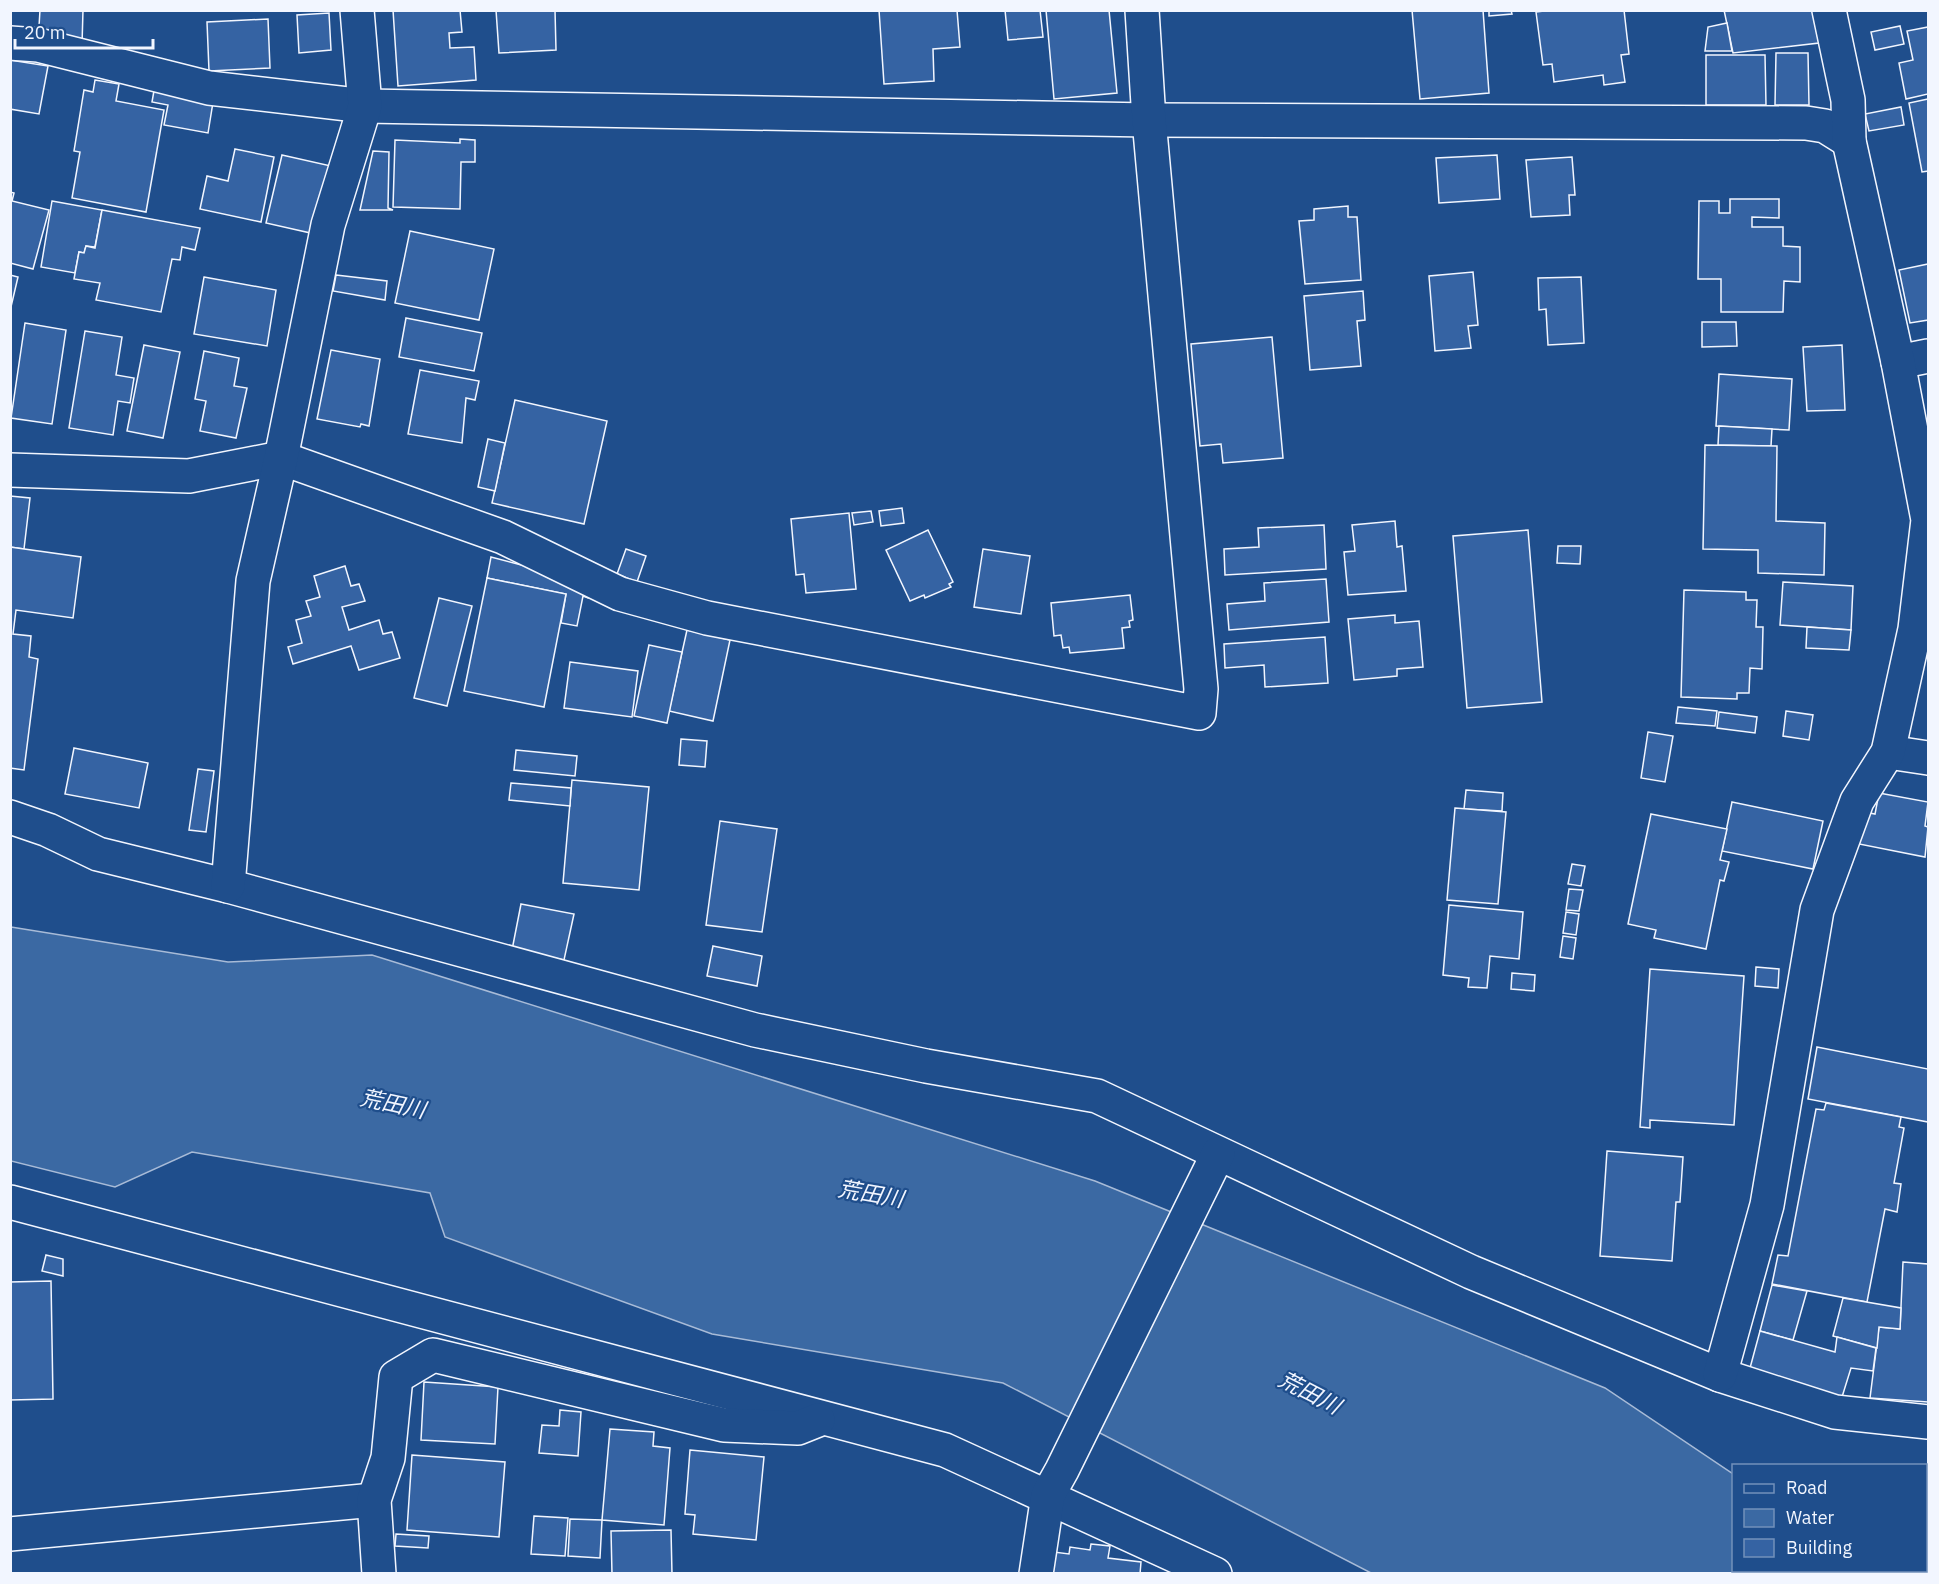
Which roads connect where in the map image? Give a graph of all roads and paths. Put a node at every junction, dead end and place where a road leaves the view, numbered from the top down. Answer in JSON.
{"nodes":[{"id":1,"x":357,"y":10,"type":"edge"},
{"id":2,"x":1142,"y":10,"type":"edge"},
{"id":3,"x":1829,"y":10,"type":"edge"},
{"id":4,"x":10,"y":43,"type":"edge"},
{"id":5,"x":365,"y":106,"type":"junction"},
{"id":6,"x":1149,"y":120,"type":"junction"},
{"id":7,"x":1849,"y":141,"type":"junction"},
{"id":8,"x":1913,"y":359,"type":"edge"},
{"id":9,"x":281,"y":458,"type":"junction"},
{"id":10,"x":10,"y":470,"type":"edge"},
{"id":11,"x":1888,"y":752,"type":"junction"},
{"id":12,"x":1929,"y":758,"type":"edge"},
{"id":13,"x":10,"y":817,"type":"edge"},
{"id":14,"x":228,"y":886,"type":"junction"},
{"id":15,"x":1213,"y":1167,"type":"junction"},
{"id":16,"x":10,"y":1202,"type":"edge"},
{"id":17,"x":1720,"y":1375,"type":"junction"},
{"id":18,"x":827,"y":1416,"type":"junction"},
{"id":19,"x":1929,"y":1422,"type":"edge"},
{"id":20,"x":1055,"y":1483,"type":"junction"},
{"id":21,"x":374,"y":1500,"type":"junction"},
{"id":22,"x":10,"y":1534,"type":"edge"},
{"id":23,"x":379,"y":1574,"type":"edge"},
{"id":24,"x":1036,"y":1574,"type":"edge"},
{"id":25,"x":1215,"y":1574,"type":"edge"}],
"edges":[{"from":1,"to":5,"type":"street"},
{"from":2,"to":6,"type":"street"},
{"from":3,"to":7,"type":"street"},
{"from":4,"to":5,"type":"street"},
{"from":5,"to":6,"type":"street"},
{"from":5,"to":9,"type":"street"},
{"from":6,"to":7,"type":"street"},
{"from":6,"to":9,"type":"street"},
{"from":7,"to":8,"type":"street"},
{"from":8,"to":11,"type":"street"},
{"from":9,"to":10,"type":"street"},
{"from":9,"to":14,"type":"street"},
{"from":11,"to":12,"type":"street"},
{"from":11,"to":17,"type":"street"},
{"from":13,"to":14,"type":"street"},
{"from":14,"to":15,"type":"street"},
{"from":15,"to":17,"type":"street"},
{"from":15,"to":20,"type":"street"},
{"from":16,"to":18,"type":"street"},
{"from":17,"to":19,"type":"street"},
{"from":18,"to":20,"type":"street"},
{"from":18,"to":21,"type":"street"},
{"from":20,"to":24,"type":"street"},
{"from":20,"to":25,"type":"street"},
{"from":21,"to":22,"type":"street"},
{"from":21,"to":23,"type":"street"}]}
